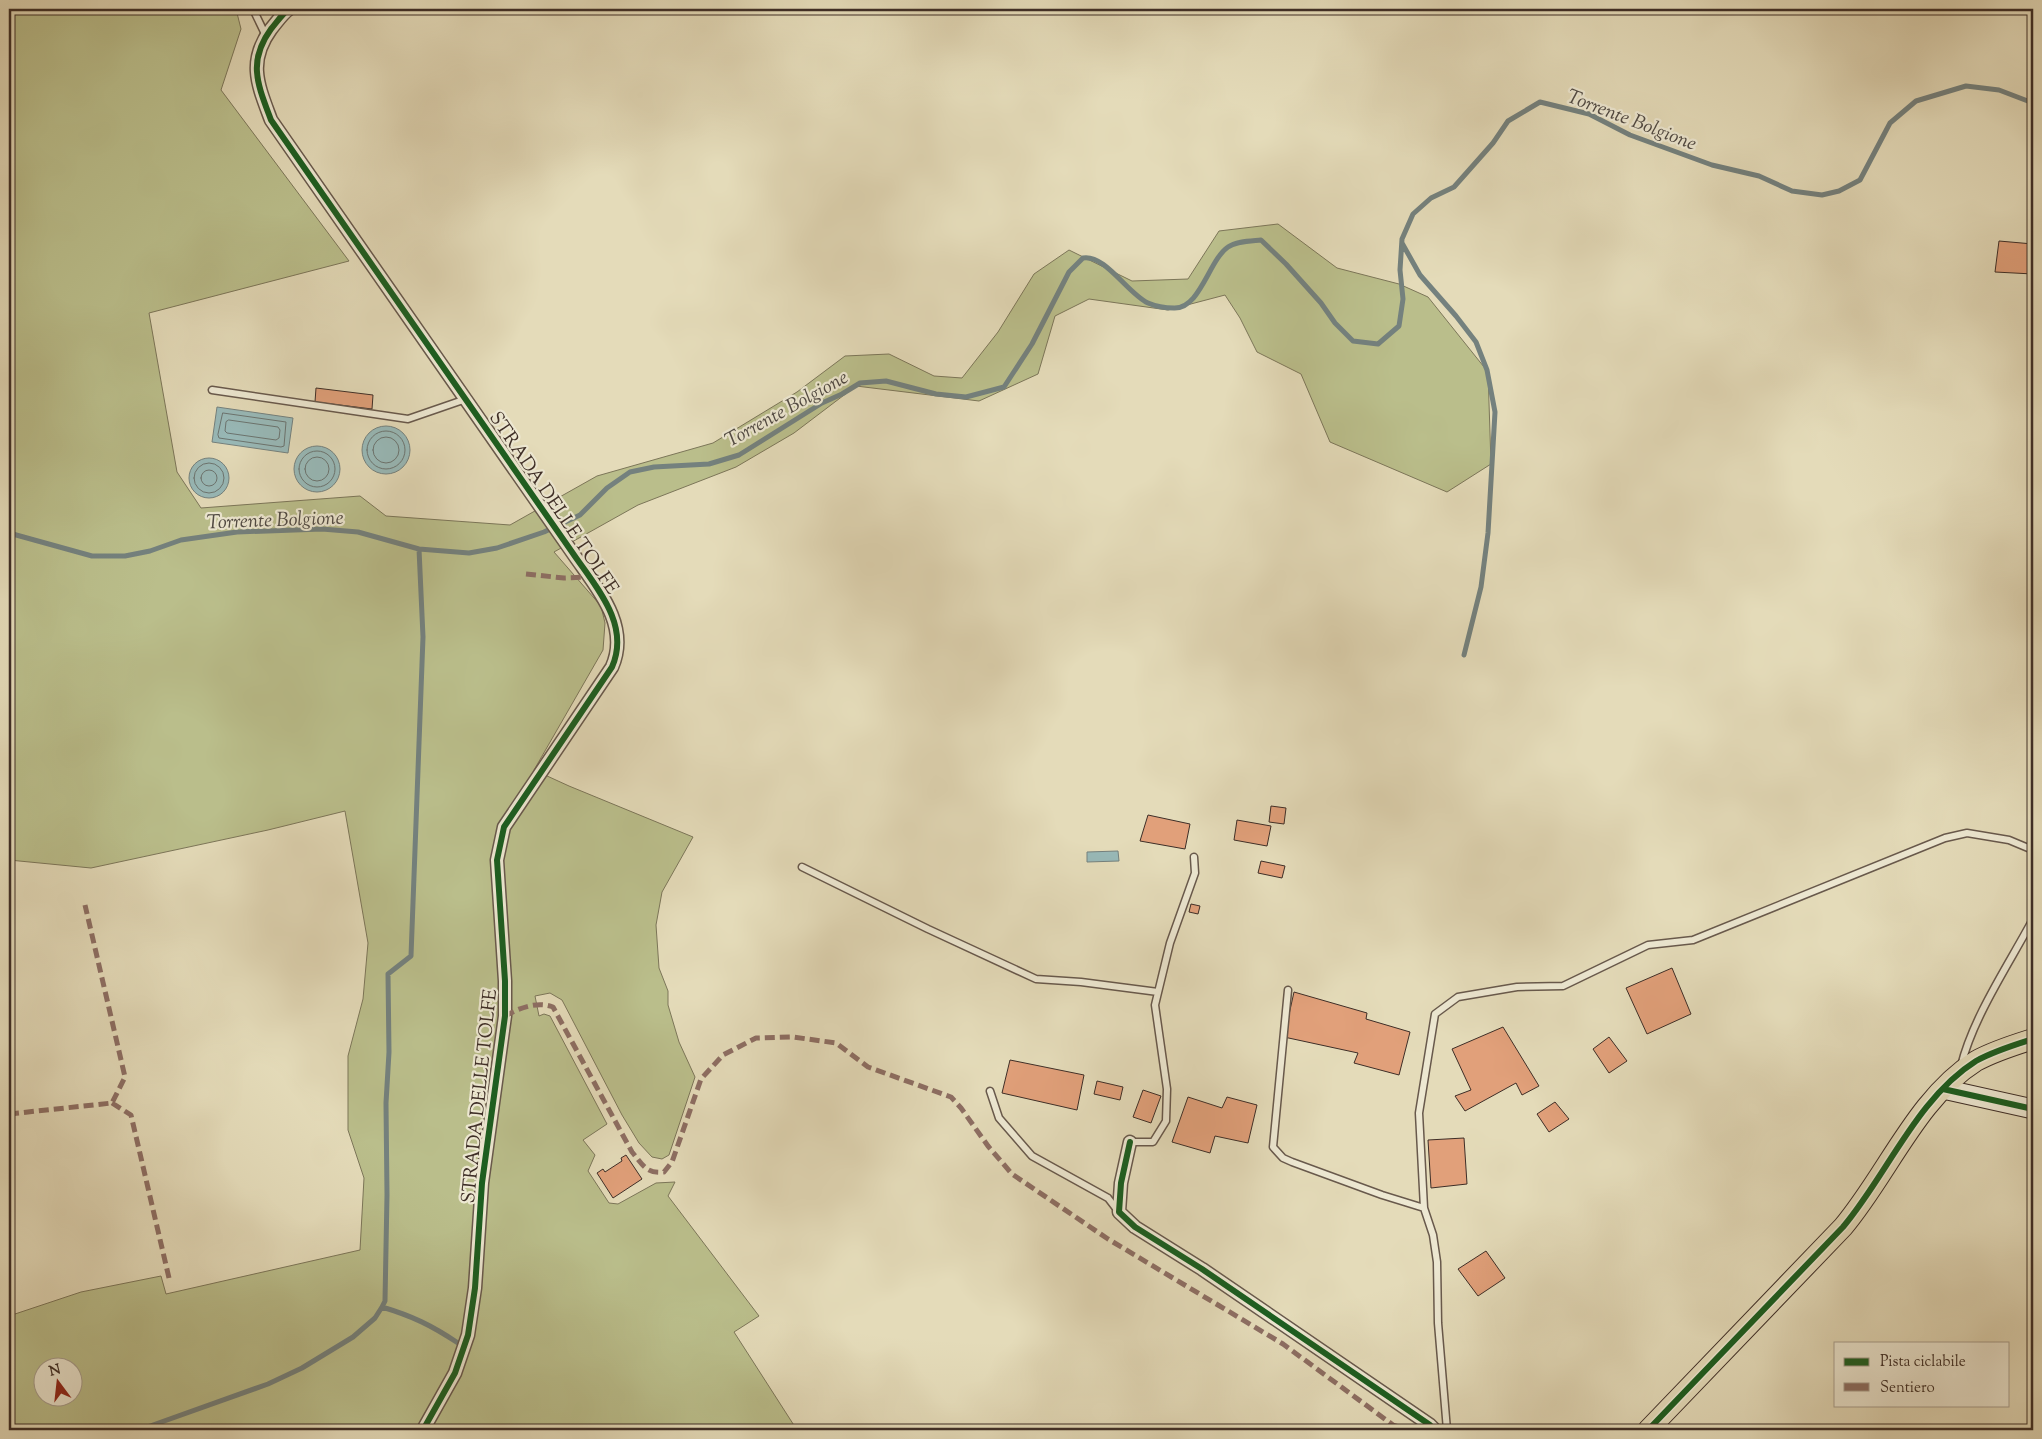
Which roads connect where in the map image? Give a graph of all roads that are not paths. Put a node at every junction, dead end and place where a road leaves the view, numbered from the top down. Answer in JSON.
{"nodes":[{"id":1,"x":253,"y":9,"type":"edge"},
{"id":2,"x":289,"y":9,"type":"edge"},
{"id":3,"x":266,"y":36,"type":"junction"},
{"id":4,"x":212,"y":390,"type":"dead end"},
{"id":5,"x":466,"y":399,"type":"junction"},
{"id":6,"x":2033,"y":850,"type":"edge"},
{"id":7,"x":1194,"y":857,"type":"dead end"},
{"id":8,"x":802,"y":867,"type":"dead end"},
{"id":9,"x":2033,"y":919,"type":"edge"},
{"id":10,"x":1288,"y":990,"type":"dead end"},
{"id":11,"x":1158,"y":992,"type":"junction"},
{"id":12,"x":2033,"y":1039,"type":"edge"},
{"id":13,"x":1958,"y":1074,"type":"junction"},
{"id":14,"x":1943,"y":1089,"type":"junction"},
{"id":15,"x":990,"y":1091,"type":"dead end"},
{"id":16,"x":2033,"y":1109,"type":"edge"},
{"id":17,"x":1130,"y":1142,"type":"joint"},
{"id":18,"x":1424,"y":1208,"type":"junction"},
{"id":19,"x":1119,"y":1212,"type":"junction"},
{"id":20,"x":422,"y":1430,"type":"edge"},
{"id":21,"x":1435,"y":1430,"type":"edge"},
{"id":22,"x":1447,"y":1430,"type":"edge"},
{"id":23,"x":1648,"y":1430,"type":"edge"}],
"edges":[{"from":1,"to":3,"type":"lane"},
{"from":2,"to":3,"type":"street","name":"STRADA DELLE TOLFE"},
{"from":3,"to":5,"type":"street","name":"STRADA DELLE TOLFE"},
{"from":4,"to":5,"type":"lane"},
{"from":5,"to":20,"type":"street","name":"STRADA DELLE TOLFE"},
{"from":6,"to":18,"type":"lane"},
{"from":7,"to":11,"type":"lane"},
{"from":8,"to":11,"type":"lane"},
{"from":9,"to":13,"type":"lane"},
{"from":10,"to":18,"type":"lane"},
{"from":11,"to":17,"type":"lane"},
{"from":12,"to":13,"type":"main road"},
{"from":13,"to":14,"type":"main road"},
{"from":14,"to":16,"type":"street"},
{"from":14,"to":23,"type":"main road"},
{"from":15,"to":19,"type":"lane"},
{"from":17,"to":19,"type":"street"},
{"from":18,"to":22,"type":"lane"},
{"from":19,"to":21,"type":"street"}]}
